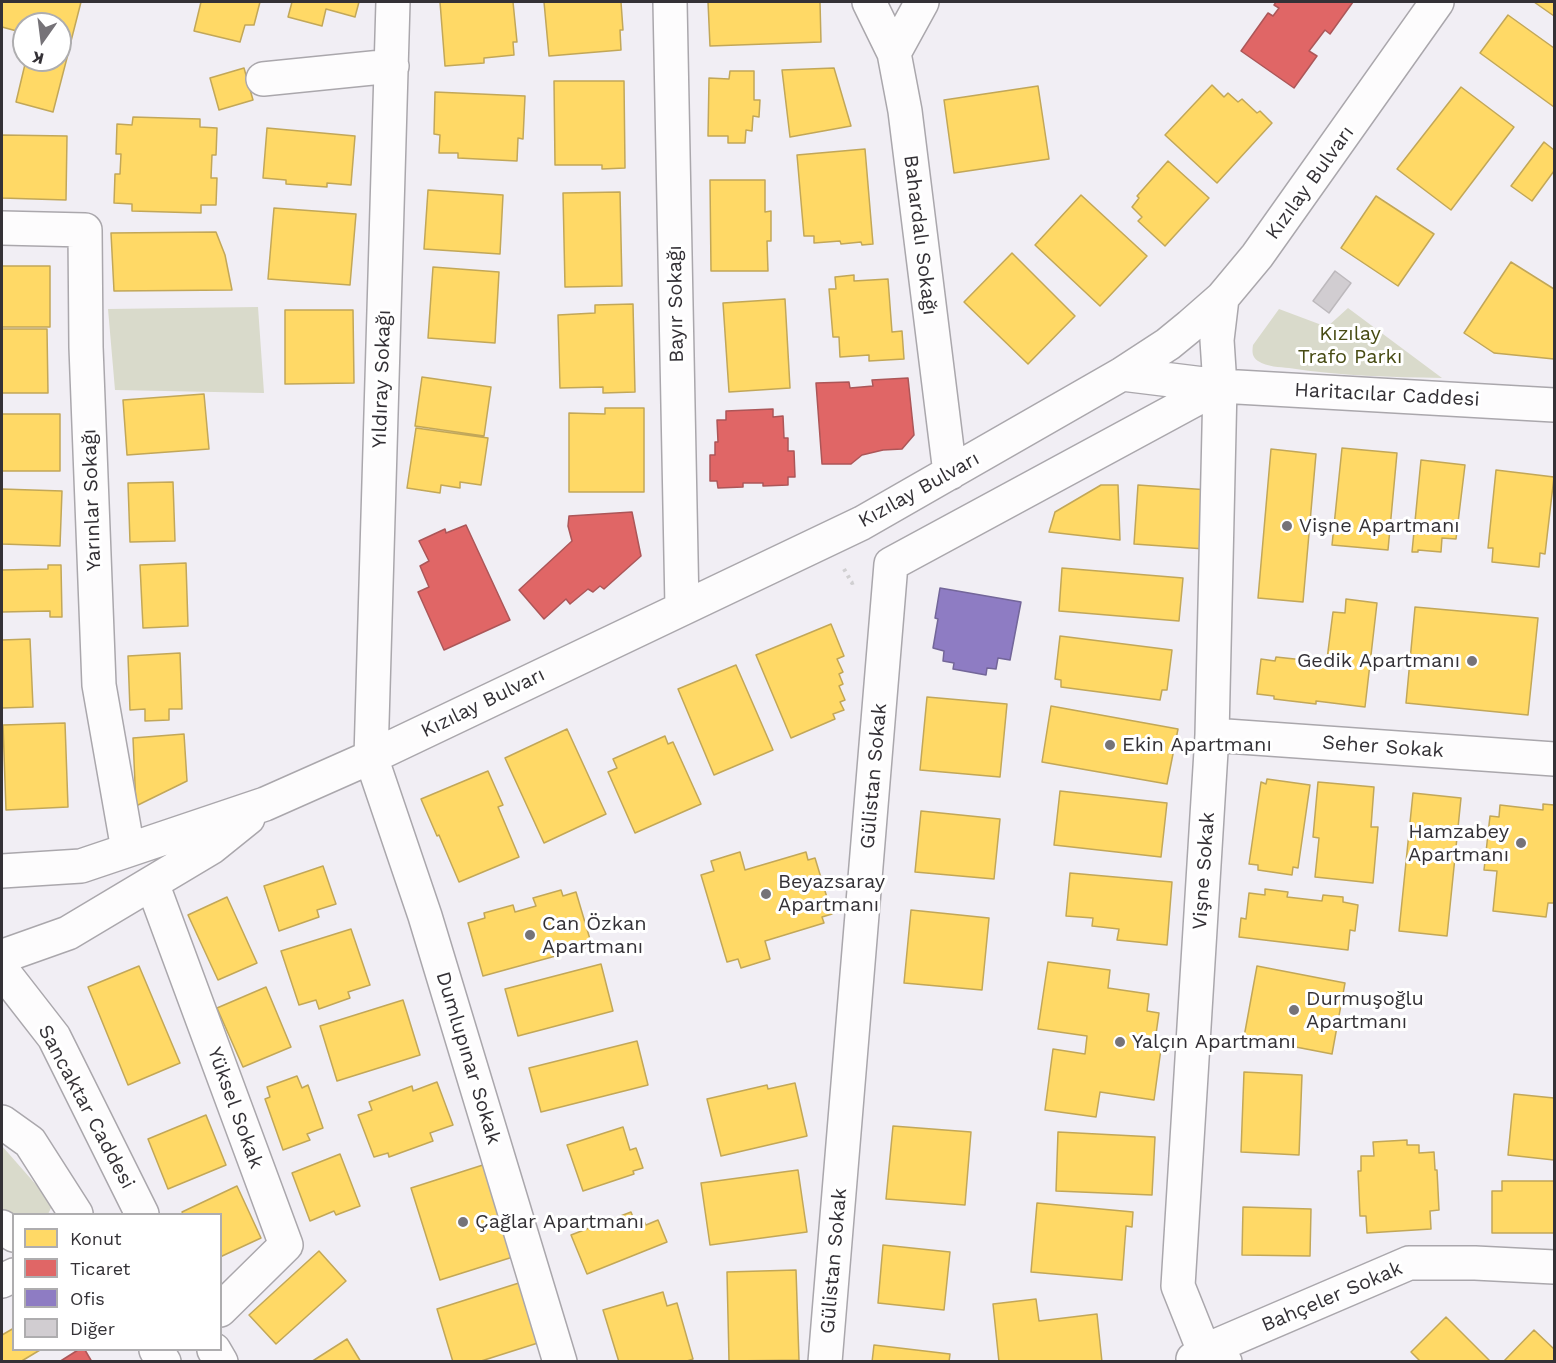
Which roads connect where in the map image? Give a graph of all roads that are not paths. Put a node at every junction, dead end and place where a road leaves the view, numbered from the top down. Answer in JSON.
{"nodes":[{"id":1,"x":393,"y":2,"type":"edge"},
{"id":2,"x":670,"y":2,"type":"edge"},
{"id":3,"x":870,"y":2,"type":"edge"},
{"id":4,"x":922,"y":2,"type":"edge"},
{"id":5,"x":1437,"y":2,"type":"edge"},
{"id":6,"x":894,"y":53,"type":"junction"},
{"id":7,"x":392,"y":66,"type":"junction"},
{"id":8,"x":263,"y":79,"type":"dead end"},
{"id":9,"x":2,"y":228,"type":"edge"},
{"id":10,"x":1222,"y":298,"type":"junction"},
{"id":11,"x":1168,"y":344,"type":"junction"},
{"id":12,"x":1122,"y":374,"type":"junction"},
{"id":13,"x":1220,"y":386,"type":"junction"},
{"id":14,"x":1554,"y":405,"type":"edge"},
{"id":15,"x":950,"y":473,"type":"junction"},
{"id":16,"x":682,"y":607,"type":"junction"},
{"id":17,"x":1212,"y":735,"type":"junction"},
{"id":18,"x":371,"y":757,"type":"junction"},
{"id":19,"x":1554,"y":759,"type":"edge"},
{"id":20,"x":265,"y":804,"type":"junction"},
{"id":21,"x":128,"y":850,"type":"junction"},
{"id":22,"x":2,"y":871,"type":"edge"},
{"id":23,"x":152,"y":883,"type":"junction"},
{"id":24,"x":3,"y":961,"type":"edge"},
{"id":25,"x":2,"y":1122,"type":"edge"},
{"id":26,"x":75,"y":1213,"type":"edge"},
{"id":27,"x":141,"y":1213,"type":"edge"},
{"id":28,"x":1554,"y":1267,"type":"edge"},
{"id":29,"x":222,"y":1308,"type":"edge"},
{"id":30,"x":1206,"y":1358,"type":"edge"},
{"id":31,"x":560,"y":1362,"type":"edge"},
{"id":32,"x":825,"y":1362,"type":"edge"}],
"edges":[{"from":1,"to":7,"type":"street","name":"Yıldıray Sokağı"},
{"from":2,"to":16,"type":"street","name":"Bayır Sokağı"},
{"from":3,"to":6,"type":"street","name":"Bahardalı Sokağı"},
{"from":4,"to":6,"type":"street"},
{"from":5,"to":10,"type":"street","name":"Kızılay Bulvarı"},
{"from":6,"to":15,"type":"street","name":"Bahardalı Sokağı"},
{"from":7,"to":8,"type":"street"},
{"from":7,"to":18,"type":"street","name":"Yıldıray Sokağı"},
{"from":9,"to":21,"type":"street","name":"Yarınlar Sokağı"},
{"from":10,"to":11,"type":"street","name":"Kızılay Bulvarı"},
{"from":10,"to":13,"type":"street","name":"Vişne Sokak"},
{"from":11,"to":12,"type":"street","name":"Kızılay Bulvarı"},
{"from":11,"to":13,"type":"street"},
{"from":12,"to":13,"type":"street","name":"Haritacılar Caddesi"},
{"from":12,"to":15,"type":"street","name":"Kızılay Bulvarı"},
{"from":13,"to":14,"type":"street","name":"Haritacılar Caddesi"},
{"from":13,"to":17,"type":"street","name":"Vişne Sokak"},
{"from":13,"to":32,"type":"street","name":"Gülistan Sokak"},
{"from":15,"to":16,"type":"street","name":"Kızılay Bulvarı"},
{"from":16,"to":18,"type":"street","name":"Kızılay Bulvarı"},
{"from":17,"to":19,"type":"street","name":"Seher Sokak"},
{"from":17,"to":30,"type":"street","name":"Vişne Sokak"},
{"from":18,"to":20,"type":"street","name":"Kızılay Bulvarı"},
{"from":18,"to":31,"type":"street","name":"Dumlupınar Sokak"},
{"from":20,"to":21,"type":"street","name":"Kızılay Bulvarı"},
{"from":20,"to":23,"type":"street","name":"Kızılay Bulvarı"},
{"from":21,"to":22,"type":"street","name":"Kızılay Bulvarı"},
{"from":23,"to":24,"type":"street","name":"Kızılay Bulvarı"},
{"from":23,"to":29,"type":"street","name":"Yüksel Sokak"},
{"from":24,"to":27,"type":"street","name":"Sancaktar Caddesi"},
{"from":25,"to":26,"type":"street"},
{"from":28,"to":30,"type":"street","name":"Bahçeler Sokak"}]}
